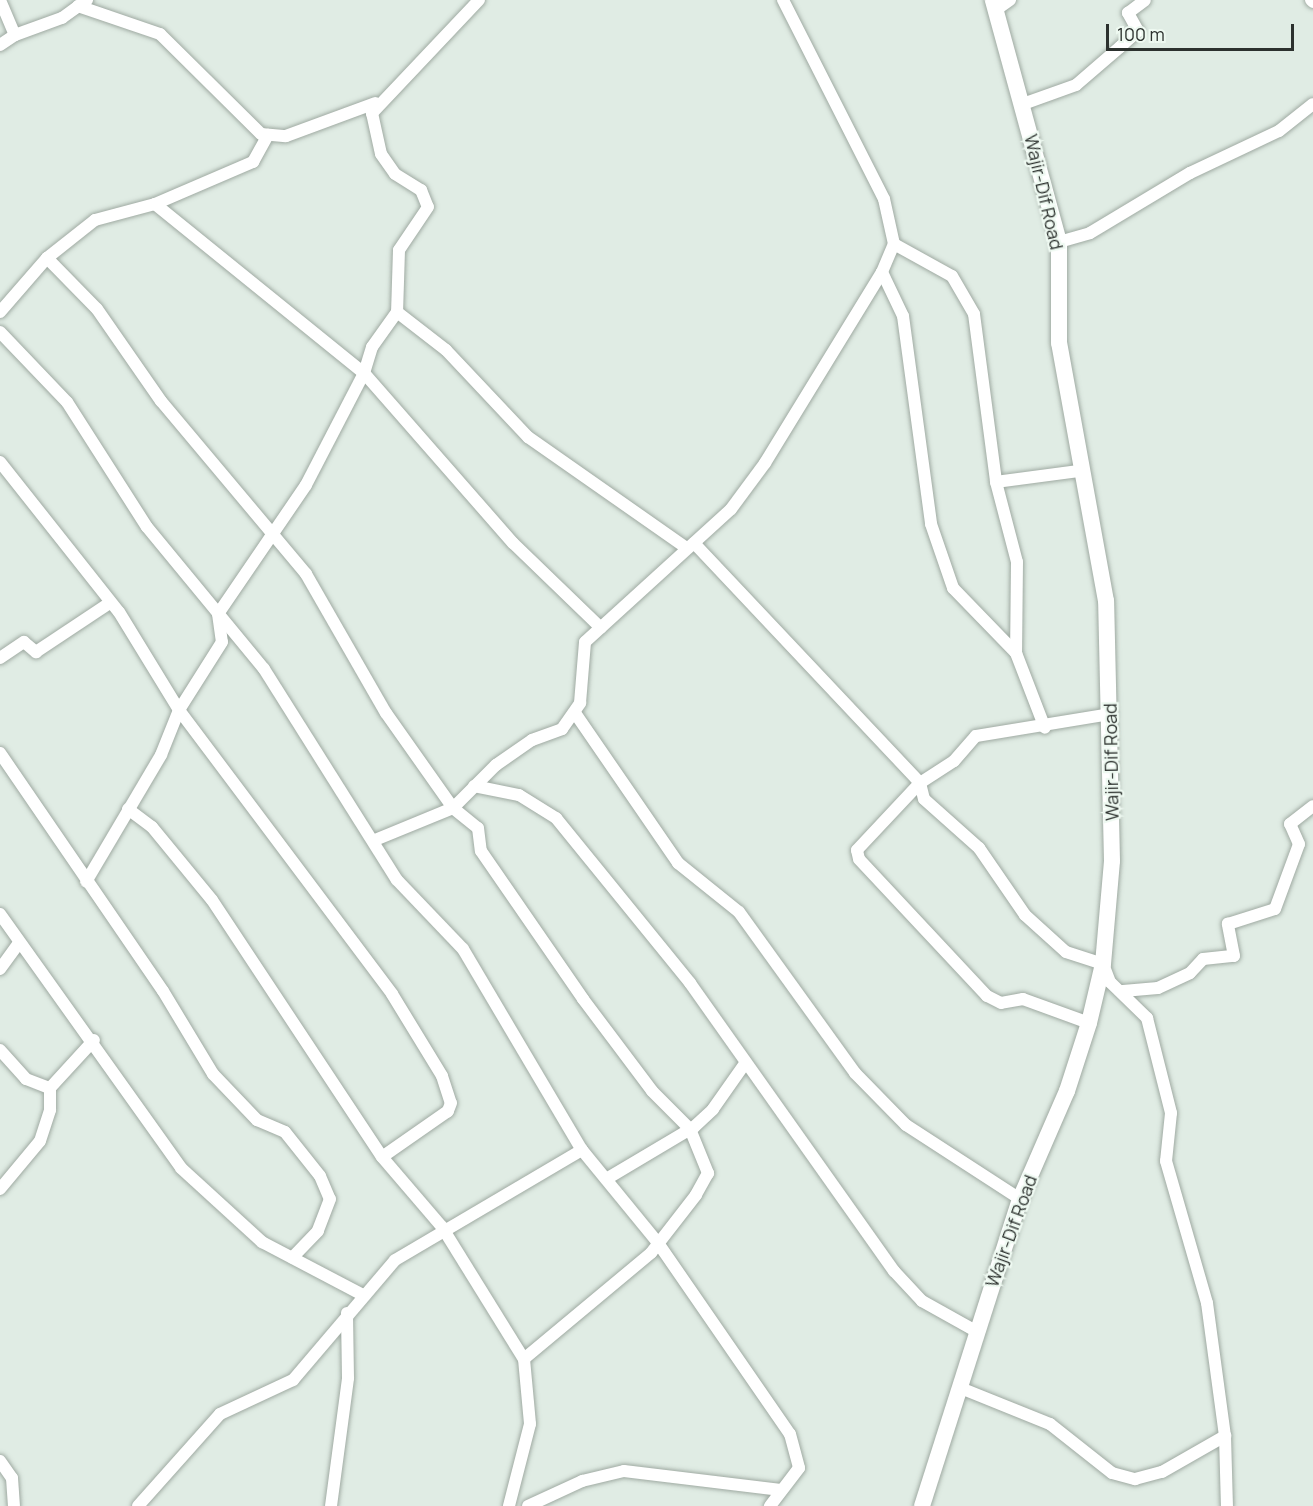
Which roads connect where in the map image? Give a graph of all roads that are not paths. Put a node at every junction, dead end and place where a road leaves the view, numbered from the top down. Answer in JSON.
{"nodes":[{"id":1,"x":0,"y":0,"type":"edge"},
{"id":2,"x":479,"y":0,"type":"edge"},
{"id":3,"x":783,"y":0,"type":"edge"},
{"id":4,"x":1145,"y":0,"type":"edge"},
{"id":5,"x":82,"y":3,"type":"edge"},
{"id":6,"x":1000,"y":3,"type":"edge"},
{"id":7,"x":15,"y":35,"type":"junction"},
{"id":8,"x":0,"y":45,"type":"edge"},
{"id":9,"x":375,"y":103,"type":"junction"},
{"id":10,"x":1023,"y":104,"type":"junction"},
{"id":11,"x":1313,"y":104,"type":"edge"},
{"id":12,"x":268,"y":135,"type":"junction"},
{"id":13,"x":155,"y":204,"type":"junction"},
{"id":14,"x":1059,"y":242,"type":"junction"},
{"id":15,"x":894,"y":244,"type":"junction"},
{"id":16,"x":47,"y":258,"type":"junction"},
{"id":17,"x":882,"y":272,"type":"junction"},
{"id":18,"x":0,"y":312,"type":"edge"},
{"id":19,"x":397,"y":312,"type":"junction"},
{"id":20,"x":0,"y":332,"type":"edge"},
{"id":21,"x":364,"y":373,"type":"junction"},
{"id":22,"x":0,"y":462,"type":"edge"},
{"id":23,"x":1078,"y":471,"type":"junction"},
{"id":24,"x":996,"y":483,"type":"junction"},
{"id":25,"x":272,"y":533,"type":"junction"},
{"id":26,"x":690,"y":545,"type":"junction"},
{"id":27,"x":108,"y":604,"type":"junction"},
{"id":28,"x":218,"y":614,"type":"junction"},
{"id":29,"x":601,"y":628,"type":"junction"},
{"id":30,"x":1016,"y":654,"type":"junction"},
{"id":31,"x":0,"y":658,"type":"edge"},
{"id":32,"x":179,"y":710,"type":"junction"},
{"id":33,"x":575,"y":713,"type":"junction"},
{"id":34,"x":1111,"y":714,"type":"junction"},
{"id":35,"x":1045,"y":728,"type":"junction"},
{"id":36,"x":0,"y":753,"type":"edge"},
{"id":37,"x":920,"y":783,"type":"junction"},
{"id":38,"x":474,"y":786,"type":"junction"},
{"id":39,"x":1313,"y":806,"type":"edge"},
{"id":40,"x":453,"y":808,"type":"junction"},
{"id":41,"x":128,"y":810,"type":"junction"},
{"id":42,"x":375,"y":840,"type":"junction"},
{"id":43,"x":87,"y":882,"type":"junction"},
{"id":44,"x":0,"y":914,"type":"edge"},
{"id":45,"x":19,"y":943,"type":"junction"},
{"id":46,"x":1103,"y":963,"type":"junction"},
{"id":47,"x":0,"y":969,"type":"edge"},
{"id":48,"x":1123,"y":991,"type":"junction"},
{"id":49,"x":1089,"y":1023,"type":"junction"},
{"id":50,"x":94,"y":1040,"type":"junction"},
{"id":51,"x":0,"y":1050,"type":"edge"},
{"id":52,"x":746,"y":1062,"type":"junction"},
{"id":53,"x":50,"y":1088,"type":"junction"},
{"id":54,"x":690,"y":1129,"type":"junction"},
{"id":55,"x":582,"y":1150,"type":"junction"},
{"id":56,"x":382,"y":1157,"type":"junction"},
{"id":57,"x":608,"y":1178,"type":"junction"},
{"id":58,"x":0,"y":1189,"type":"edge"},
{"id":59,"x":1020,"y":1199,"type":"junction"},
{"id":60,"x":442,"y":1227,"type":"junction"},
{"id":61,"x":657,"y":1243,"type":"junction"},
{"id":62,"x":292,"y":1258,"type":"junction"},
{"id":63,"x":360,"y":1294,"type":"junction"},
{"id":64,"x":347,"y":1312,"type":"junction"},
{"id":65,"x":976,"y":1331,"type":"junction"},
{"id":66,"x":524,"y":1359,"type":"junction"},
{"id":67,"x":963,"y":1389,"type":"junction"},
{"id":68,"x":1225,"y":1436,"type":"junction"},
{"id":69,"x":0,"y":1461,"type":"edge"},
{"id":70,"x":781,"y":1490,"type":"junction"},
{"id":71,"x":14,"y":1506,"type":"edge"},
{"id":72,"x":138,"y":1506,"type":"edge"},
{"id":73,"x":331,"y":1506,"type":"edge"},
{"id":74,"x":509,"y":1506,"type":"edge"},
{"id":75,"x":528,"y":1506,"type":"edge"},
{"id":76,"x":770,"y":1506,"type":"edge"},
{"id":77,"x":922,"y":1506,"type":"edge"},
{"id":78,"x":1227,"y":1506,"type":"edge"}],
"edges":[{"from":1,"to":7,"type":"street"},
{"from":2,"to":9,"type":"street"},
{"from":3,"to":15,"type":"street"},
{"from":4,"to":10,"type":"street"},
{"from":5,"to":7,"type":"street"},
{"from":5,"to":12,"type":"street"},
{"from":6,"to":10,"type":"main road","name":"Wajir-Dif Road"},
{"from":7,"to":8,"type":"street"},
{"from":9,"to":12,"type":"street"},
{"from":9,"to":19,"type":"street"},
{"from":10,"to":14,"type":"main road","name":"Wajir-Dif Road"},
{"from":11,"to":14,"type":"street"},
{"from":12,"to":13,"type":"street"},
{"from":13,"to":16,"type":"street"},
{"from":13,"to":21,"type":"street"},
{"from":14,"to":23,"type":"main road","name":"Wajir-Dif Road"},
{"from":15,"to":17,"type":"street"},
{"from":15,"to":24,"type":"street"},
{"from":16,"to":18,"type":"street"},
{"from":16,"to":25,"type":"street"},
{"from":17,"to":26,"type":"street"},
{"from":17,"to":30,"type":"street"},
{"from":19,"to":21,"type":"street"},
{"from":19,"to":26,"type":"street"},
{"from":20,"to":28,"type":"street"},
{"from":21,"to":25,"type":"street"},
{"from":21,"to":29,"type":"street"},
{"from":22,"to":27,"type":"street"},
{"from":23,"to":24,"type":"street"},
{"from":23,"to":34,"type":"main road","name":"Wajir-Dif Road"},
{"from":24,"to":30,"type":"street"},
{"from":25,"to":28,"type":"street"},
{"from":25,"to":40,"type":"street"},
{"from":26,"to":29,"type":"street"},
{"from":26,"to":37,"type":"street"},
{"from":27,"to":31,"type":"street"},
{"from":27,"to":32,"type":"street"},
{"from":28,"to":32,"type":"street"},
{"from":28,"to":42,"type":"street"},
{"from":29,"to":33,"type":"street"},
{"from":30,"to":35,"type":"street"},
{"from":32,"to":41,"type":"street"},
{"from":32,"to":56,"type":"street"},
{"from":33,"to":38,"type":"street"},
{"from":33,"to":59,"type":"street"},
{"from":34,"to":35,"type":"street"},
{"from":34,"to":46,"type":"main road","name":"Wajir-Dif Road"},
{"from":35,"to":37,"type":"street"},
{"from":36,"to":43,"type":"street"},
{"from":37,"to":46,"type":"street"},
{"from":37,"to":49,"type":"street"},
{"from":38,"to":40,"type":"street"},
{"from":38,"to":52,"type":"street"},
{"from":39,"to":48,"type":"street"},
{"from":40,"to":42,"type":"street"},
{"from":40,"to":54,"type":"street"},
{"from":41,"to":43,"type":"street"},
{"from":41,"to":56,"type":"street"},
{"from":42,"to":55,"type":"street"},
{"from":43,"to":62,"type":"street"},
{"from":44,"to":45,"type":"street"},
{"from":45,"to":47,"type":"street"},
{"from":45,"to":50,"type":"street"},
{"from":46,"to":48,"type":"street"},
{"from":46,"to":49,"type":"main road","name":"Wajir-Dif Road"},
{"from":48,"to":68,"type":"street"},
{"from":49,"to":59,"type":"main road","name":"Wajir-Dif Road"},
{"from":50,"to":53,"type":"street"},
{"from":50,"to":62,"type":"street"},
{"from":51,"to":53,"type":"street"},
{"from":52,"to":54,"type":"street"},
{"from":52,"to":65,"type":"street"},
{"from":53,"to":58,"type":"street"},
{"from":54,"to":57,"type":"street"},
{"from":54,"to":61,"type":"street"},
{"from":55,"to":57,"type":"street"},
{"from":55,"to":60,"type":"street"},
{"from":56,"to":60,"type":"street"},
{"from":57,"to":61,"type":"street"},
{"from":59,"to":65,"type":"main road","name":"Wajir-Dif Road"},
{"from":60,"to":63,"type":"street"},
{"from":60,"to":66,"type":"street"},
{"from":61,"to":66,"type":"street"},
{"from":61,"to":70,"type":"street"},
{"from":62,"to":63,"type":"street"},
{"from":63,"to":64,"type":"street"},
{"from":64,"to":72,"type":"street"},
{"from":64,"to":73,"type":"street"},
{"from":65,"to":67,"type":"main road","name":"Wajir-Dif Road"},
{"from":66,"to":74,"type":"street"},
{"from":67,"to":68,"type":"street"},
{"from":67,"to":77,"type":"main road","name":"Wajir-Dif Road"},
{"from":68,"to":78,"type":"street"},
{"from":69,"to":71,"type":"street"},
{"from":70,"to":75,"type":"street"},
{"from":70,"to":76,"type":"street"}]}
